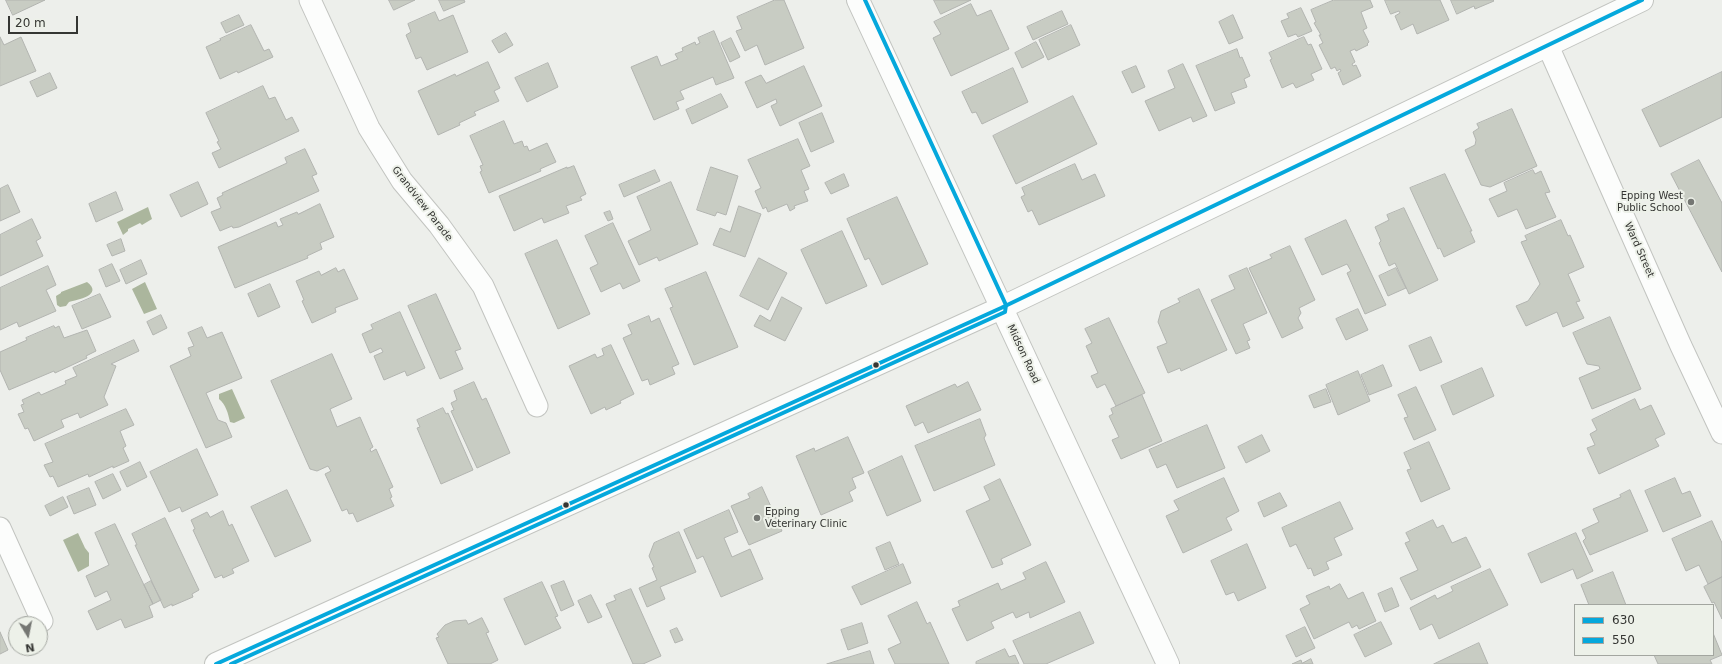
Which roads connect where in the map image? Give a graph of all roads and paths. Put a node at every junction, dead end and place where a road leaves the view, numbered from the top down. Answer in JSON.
{"nodes":[{"id":1,"x":310,"y":0,"type":"edge"},
{"id":2,"x":858,"y":0,"type":"edge"},
{"id":3,"x":1642,"y":0,"type":"edge"},
{"id":4,"x":1548,"y":46,"type":"junction"},
{"id":5,"x":1001,"y":308,"type":"junction"},
{"id":6,"x":537,"y":406,"type":"dead end"},
{"id":7,"x":1722,"y":433,"type":"edge"},
{"id":8,"x":0,"y":528,"type":"edge"},
{"id":9,"x":40,"y":616,"type":"edge"},
{"id":10,"x":216,"y":664,"type":"edge"},
{"id":11,"x":1168,"y":664,"type":"edge"}],
"edges":[{"from":1,"to":6,"type":"street","name":"Grandview Parade"},
{"from":2,"to":5,"type":"main road","name":"Midson Road"},
{"from":3,"to":4,"type":"main road"},
{"from":4,"to":5,"type":"main road"},
{"from":4,"to":7,"type":"street","name":"Ward Street"},
{"from":5,"to":10,"type":"main road"},
{"from":5,"to":11,"type":"main road","name":"Midson Road"},
{"from":8,"to":9,"type":"street"}]}
